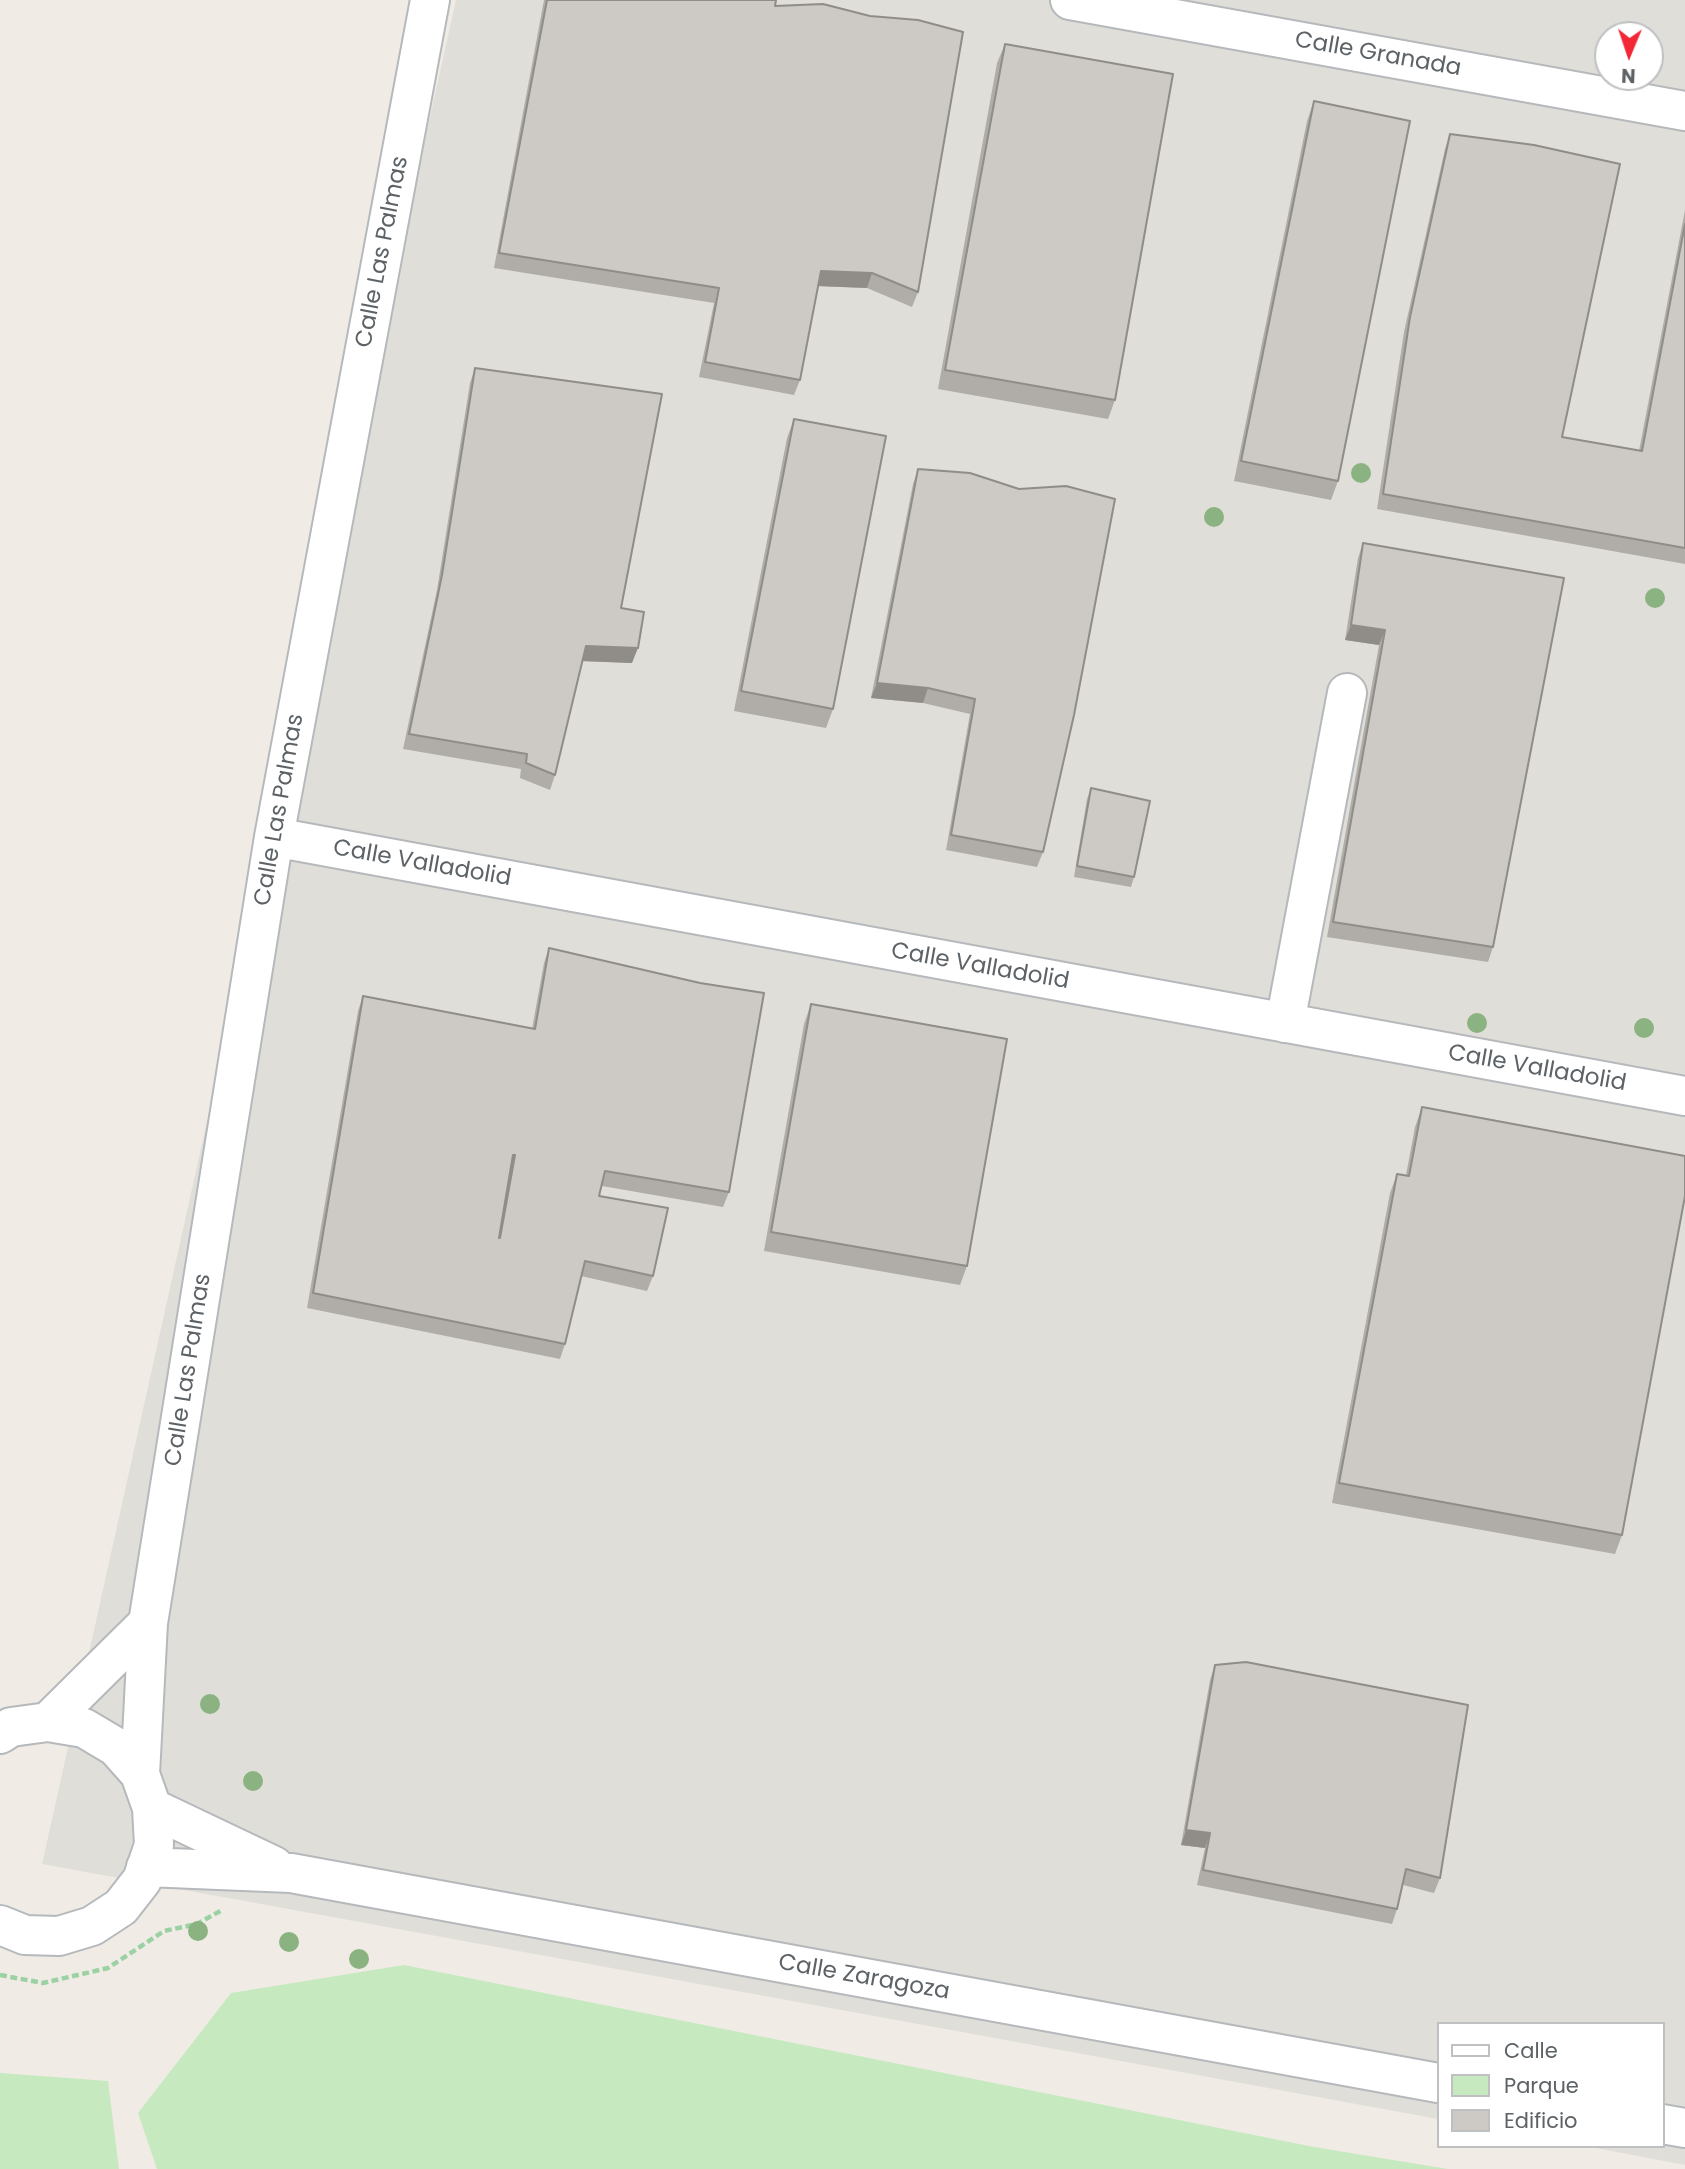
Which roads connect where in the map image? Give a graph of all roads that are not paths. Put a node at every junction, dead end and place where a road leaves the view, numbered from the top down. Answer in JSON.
{"nodes":[{"id":1,"x":430,"y":0,"type":"edge"},
{"id":2,"x":1070,"y":0,"type":"edge"},
{"id":3,"x":1685,"y":111,"type":"edge"},
{"id":4,"x":1346,"y":693,"type":"dead end"},
{"id":5,"x":274,"y":837,"type":"junction"},
{"id":6,"x":1285,"y":1023,"type":"junction"},
{"id":7,"x":1685,"y":1096,"type":"edge"},
{"id":8,"x":148,"y":1623,"type":"junction"},
{"id":9,"x":47,"y":1722,"type":"junction"},
{"id":10,"x":0,"y":1734,"type":"edge"},
{"id":11,"x":146,"y":1791,"type":"junction"},
{"id":12,"x":146,"y":1867,"type":"junction"},
{"id":13,"x":291,"y":1873,"type":"junction"},
{"id":14,"x":0,"y":1925,"type":"edge"},
{"id":15,"x":1436,"y":2083,"type":"edge"},
{"id":16,"x":1664,"y":2124,"type":"edge"},
{"id":17,"x":1685,"y":2128,"type":"edge"}],
"edges":[{"from":1,"to":5,"type":"street","name":"Calle Las Palmas"},
{"from":2,"to":3,"type":"street","name":"Calle Granada"},
{"from":4,"to":6,"type":"street"},
{"from":5,"to":6,"type":"street","name":"Calle Valladolid"},
{"from":5,"to":8,"type":"street","name":"Calle Las Palmas"},
{"from":6,"to":7,"type":"street","name":"Calle Valladolid"},
{"from":8,"to":9,"type":"street"},
{"from":8,"to":11,"type":"street","name":"Calle Las Palmas"},
{"from":9,"to":10,"type":"street","name":"Calle Zaragoza"},
{"from":9,"to":11,"type":"street","name":"Calle Zaragoza"},
{"from":11,"to":12,"type":"street"},
{"from":11,"to":13,"type":"street","name":"Calle Zaragoza"},
{"from":12,"to":13,"type":"street","name":"Calle Zaragoza"},
{"from":12,"to":14,"type":"street"},
{"from":13,"to":15,"type":"street","name":"Calle Zaragoza"},
{"from":16,"to":17,"type":"street"}]}
